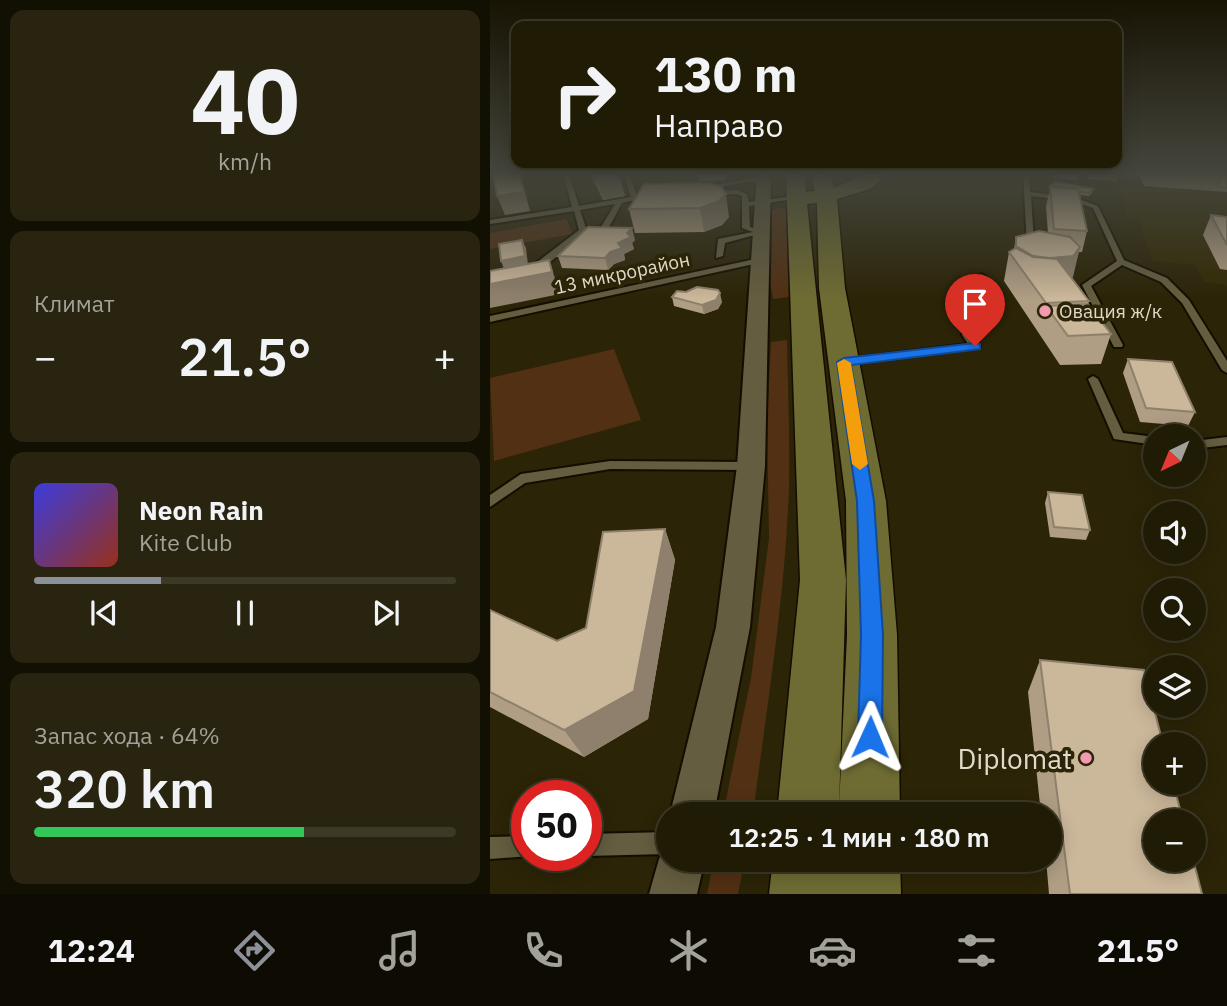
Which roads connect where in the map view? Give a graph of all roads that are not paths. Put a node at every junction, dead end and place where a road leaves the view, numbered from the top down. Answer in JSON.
{"nodes":[{"id":1,"x":539,"y":215,"type":"edge"},
{"id":2,"x":579,"y":215,"type":"edge"},
{"id":3,"x":612,"y":215,"type":"edge"},
{"id":4,"x":770,"y":215,"type":"edge"},
{"id":5,"x":787,"y":215,"type":"edge"},
{"id":6,"x":803,"y":215,"type":"edge"},
{"id":7,"x":849,"y":215,"type":"edge"},
{"id":8,"x":1028,"y":215,"type":"edge"},
{"id":9,"x":1100,"y":215,"type":"edge"},
{"id":10,"x":490,"y":222,"type":"edge"},
{"id":11,"x":583,"y":231,"type":"junction"},
{"id":12,"x":762,"y":232,"type":"junction"},
{"id":13,"x":1030,"y":243,"type":"edge"},
{"id":14,"x":830,"y":254,"type":"junction"},
{"id":15,"x":719,"y":256,"type":"dead end"},
{"id":16,"x":761,"y":260,"type":"junction"},
{"id":17,"x":1121,"y":262,"type":"junction"},
{"id":18,"x":530,"y":269,"type":"edge"},
{"id":19,"x":982,"y":276,"type":"dead end"},
{"id":20,"x":490,"y":319,"type":"edge"},
{"id":21,"x":1118,"y":345,"type":"dead end"},
{"id":22,"x":844,"y":362,"type":"junction"},
{"id":23,"x":1227,"y":370,"type":"edge"},
{"id":24,"x":1093,"y":379,"type":"dead end"},
{"id":25,"x":1143,"y":439,"type":"edge"},
{"id":26,"x":1227,"y":441,"type":"edge"},
{"id":27,"x":1206,"y":444,"type":"edge"},
{"id":28,"x":751,"y":466,"type":"junction"},
{"id":29,"x":490,"y":502,"type":"edge"},
{"id":30,"x":695,"y":802,"type":"edge"},
{"id":31,"x":809,"y":802,"type":"edge"},
{"id":32,"x":869,"y":802,"type":"edge"},
{"id":33,"x":656,"y":843,"type":"edge"},
{"id":34,"x":602,"y":845,"type":"edge"},
{"id":35,"x":511,"y":847,"type":"edge"},
{"id":36,"x":490,"y":848,"type":"edge"},
{"id":37,"x":679,"y":872,"type":"edge"},
{"id":38,"x":804,"y":872,"type":"edge"},
{"id":39,"x":868,"y":872,"type":"edge"},
{"id":40,"x":674,"y":894,"type":"edge"},
{"id":41,"x":802,"y":894,"type":"edge"},
{"id":42,"x":868,"y":894,"type":"edge"}],
"edges":[{"from":1,"to":10,"type":"lane"},
{"from":2,"to":11,"type":"lane"},
{"from":3,"to":11,"type":"lane"},
{"from":4,"to":12,"type":"street"},
{"from":5,"to":31,"type":"main road"},
{"from":6,"to":14,"type":"main road"},
{"from":7,"to":14,"type":"main road"},
{"from":8,"to":13,"type":"lane"},
{"from":9,"to":17,"type":"lane"},
{"from":11,"to":18,"type":"lane"},
{"from":12,"to":15,"type":"lane"},
{"from":12,"to":16,"type":"street"},
{"from":14,"to":22,"type":"main road"},
{"from":16,"to":20,"type":"lane","name":"13 микрорайон"},
{"from":16,"to":28,"type":"street"},
{"from":17,"to":21,"type":"lane"},
{"from":17,"to":23,"type":"lane"},
{"from":19,"to":22,"type":"lane"},
{"from":22,"to":32,"type":"main road"},
{"from":24,"to":25,"type":"lane"},
{"from":26,"to":27,"type":"lane"},
{"from":28,"to":29,"type":"lane"},
{"from":28,"to":30,"type":"street"},
{"from":33,"to":34,"type":"lane"},
{"from":35,"to":36,"type":"lane"},
{"from":37,"to":40,"type":"street"},
{"from":38,"to":41,"type":"main road"},
{"from":39,"to":42,"type":"main road"}]}
